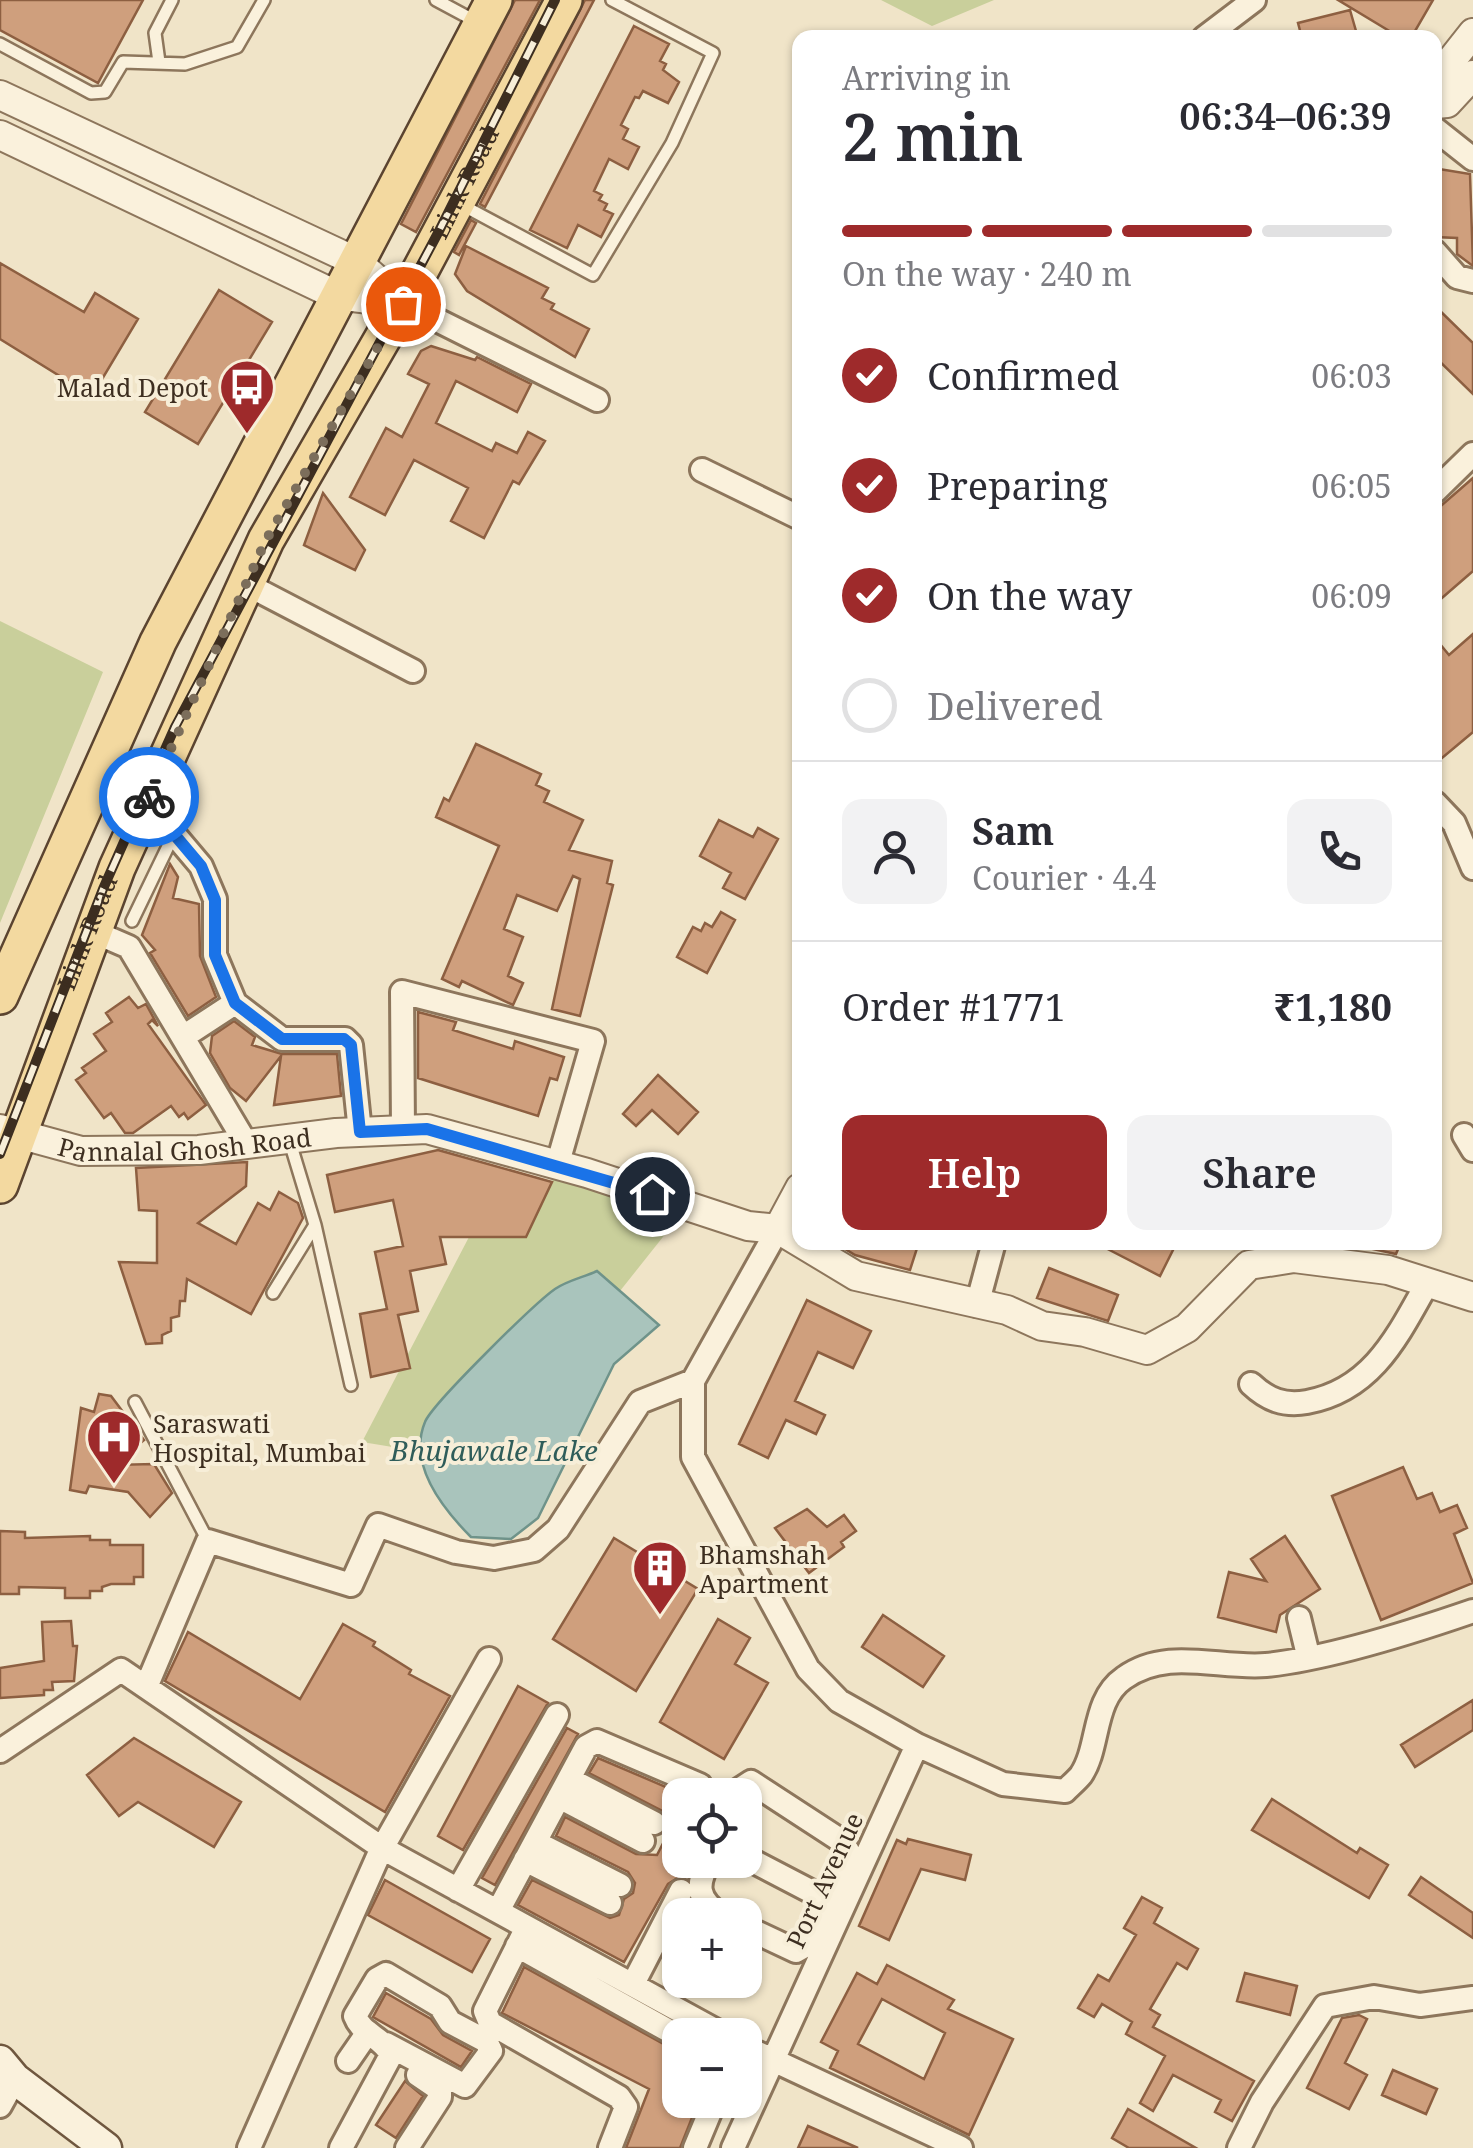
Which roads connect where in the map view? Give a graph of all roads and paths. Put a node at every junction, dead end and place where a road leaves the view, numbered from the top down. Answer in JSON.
{"nodes":[{"id":1,"x":172,"y":0,"type":"edge"},
{"id":2,"x":264,"y":0,"type":"edge"},
{"id":3,"x":436,"y":0,"type":"edge"},
{"id":4,"x":564,"y":0,"type":"edge"},
{"id":5,"x":612,"y":0,"type":"edge"},
{"id":6,"x":1254,"y":0,"type":"edge"},
{"id":7,"x":488,"y":12,"type":"edge"},
{"id":8,"x":1215,"y":30,"type":"edge"},
{"id":9,"x":1472,"y":38,"type":"edge"},
{"id":10,"x":0,"y":44,"type":"edge"},
{"id":11,"x":160,"y":62,"type":"junction"},
{"id":12,"x":1442,"y":73,"type":"edge"},
{"id":13,"x":1473,"y":75,"type":"edge"},
{"id":14,"x":11,"y":101,"type":"edge"},
{"id":15,"x":1442,"y":103,"type":"edge"},
{"id":16,"x":1442,"y":134,"type":"edge"},
{"id":17,"x":3,"y":136,"type":"edge"},
{"id":18,"x":1473,"y":159,"type":"edge"},
{"id":19,"x":457,"y":202,"type":"junction"},
{"id":20,"x":1442,"y":260,"type":"edge"},
{"id":21,"x":357,"y":262,"type":"junction"},
{"id":22,"x":1473,"y":280,"type":"edge"},
{"id":23,"x":336,"y":295,"type":"junction"},
{"id":24,"x":403,"y":304,"type":"junction"},
{"id":25,"x":597,"y":400,"type":"dead end"},
{"id":26,"x":1473,"y":454,"type":"edge"},
{"id":27,"x":702,"y":470,"type":"dead end"},
{"id":28,"x":1442,"y":484,"type":"edge"},
{"id":29,"x":792,"y":514,"type":"edge"},
{"id":30,"x":246,"y":584,"type":"junction"},
{"id":31,"x":413,"y":672,"type":"dead end"},
{"id":32,"x":1442,"y":811,"type":"edge"},
{"id":33,"x":142,"y":812,"type":"junction"},
{"id":34,"x":174,"y":834,"type":"junction"},
{"id":35,"x":1473,"y":868,"type":"edge"},
{"id":36,"x":124,"y":896,"type":"junction"},
{"id":37,"x":132,"y":921,"type":"dead end"},
{"id":38,"x":92,"y":931,"type":"junction"},
{"id":39,"x":0,"y":996,"type":"edge"},
{"id":40,"x":235,"y":1003,"type":"junction"},
{"id":41,"x":183,"y":1037,"type":"junction"},
{"id":42,"x":402,"y":1130,"type":"junction"},
{"id":43,"x":9,"y":1132,"type":"edge"},
{"id":44,"x":360,"y":1132,"type":"junction"},
{"id":45,"x":289,"y":1139,"type":"junction"},
{"id":46,"x":247,"y":1145,"type":"junction"},
{"id":47,"x":557,"y":1166,"type":"junction"},
{"id":48,"x":0,"y":1186,"type":"edge"},
{"id":49,"x":792,"y":1203,"type":"edge"},
{"id":50,"x":316,"y":1225,"type":"junction"},
{"id":51,"x":778,"y":1230,"type":"junction"},
{"id":52,"x":792,"y":1238,"type":"edge"},
{"id":53,"x":812,"y":1250,"type":"edge"},
{"id":54,"x":992,"y":1250,"type":"edge"},
{"id":55,"x":1253,"y":1254,"type":"edge"},
{"id":56,"x":1428,"y":1282,"type":"junction"},
{"id":57,"x":274,"y":1293,"type":"dead end"},
{"id":58,"x":1473,"y":1297,"type":"edge"},
{"id":59,"x":977,"y":1305,"type":"junction"},
{"id":60,"x":693,"y":1382,"type":"junction"},
{"id":61,"x":1252,"y":1384,"type":"dead end"},
{"id":62,"x":351,"y":1385,"type":"dead end"},
{"id":63,"x":135,"y":1402,"type":"dead end"},
{"id":64,"x":208,"y":1541,"type":"junction"},
{"id":65,"x":1473,"y":1611,"type":"edge"},
{"id":66,"x":1299,"y":1618,"type":"dead end"},
{"id":67,"x":1308,"y":1655,"type":"junction"},
{"id":68,"x":489,"y":1659,"type":"dead end"},
{"id":69,"x":147,"y":1685,"type":"junction"},
{"id":70,"x":557,"y":1715,"type":"dead end"},
{"id":71,"x":917,"y":1745,"type":"junction"},
{"id":72,"x":0,"y":1751,"type":"edge"},
{"id":73,"x":683,"y":1778,"type":"edge"},
{"id":74,"x":564,"y":1788,"type":"junction"},
{"id":75,"x":762,"y":1790,"type":"edge"},
{"id":76,"x":648,"y":1832,"type":"dead end"},
{"id":77,"x":382,"y":1848,"type":"junction"},
{"id":78,"x":530,"y":1851,"type":"junction"},
{"id":79,"x":762,"y":1866,"type":"edge"},
{"id":80,"x":458,"y":1890,"type":"junction"},
{"id":81,"x":681,"y":1890,"type":"dead end"},
{"id":82,"x":615,"y":1894,"type":"dead end"},
{"id":83,"x":833,"y":1903,"type":"junction"},
{"id":84,"x":498,"y":1911,"type":"junction"},
{"id":85,"x":762,"y":1935,"type":"edge"},
{"id":86,"x":522,"y":1937,"type":"junction"},
{"id":87,"x":634,"y":1984,"type":"junction"},
{"id":88,"x":1473,"y":1998,"type":"edge"},
{"id":89,"x":694,"y":2018,"type":"edge"},
{"id":90,"x":662,"y":2026,"type":"edge"},
{"id":91,"x":382,"y":2044,"type":"junction"},
{"id":92,"x":762,"y":2056,"type":"edge"},
{"id":93,"x":348,"y":2061,"type":"dead end"},
{"id":94,"x":771,"y":2061,"type":"junction"},
{"id":95,"x":5,"y":2082,"type":"edge"},
{"id":96,"x":762,"y":2082,"type":"edge"},
{"id":97,"x":708,"y":2118,"type":"edge"},
{"id":98,"x":746,"y":2118,"type":"edge"},
{"id":99,"x":348,"y":2146,"type":"edge"},
{"id":100,"x":106,"y":2148,"type":"edge"},
{"id":101,"x":249,"y":2148,"type":"edge"},
{"id":102,"x":407,"y":2148,"type":"edge"},
{"id":103,"x":610,"y":2148,"type":"edge"},
{"id":104,"x":695,"y":2148,"type":"edge"},
{"id":105,"x":734,"y":2148,"type":"edge"},
{"id":106,"x":961,"y":2148,"type":"edge"},
{"id":107,"x":1239,"y":2148,"type":"edge"}],
"edges":[{"from":1,"to":11,"type":"lane"},
{"from":2,"to":11,"type":"lane"},
{"from":3,"to":7,"type":"lane"},
{"from":4,"to":19,"type":"main road","name":"Link Road"},
{"from":5,"to":19,"type":"lane"},
{"from":6,"to":8,"type":"street"},
{"from":7,"to":21,"type":"main road"},
{"from":9,"to":12,"type":"street"},
{"from":10,"to":11,"type":"lane"},
{"from":13,"to":15,"type":"street"},
{"from":14,"to":17,"type":"street"},
{"from":14,"to":21,"type":"street"},
{"from":16,"to":18,"type":"street"},
{"from":17,"to":23,"type":"street"},
{"from":19,"to":24,"type":"main road","name":"Link Road"},
{"from":20,"to":22,"type":"street"},
{"from":21,"to":23,"type":"main road"},
{"from":21,"to":24,"type":"street"},
{"from":23,"to":24,"type":"street"},
{"from":23,"to":39,"type":"main road"},
{"from":24,"to":25,"type":"street"},
{"from":24,"to":30,"type":"main road","name":"Link Road"},
{"from":26,"to":28,"type":"street"},
{"from":27,"to":29,"type":"street"},
{"from":30,"to":31,"type":"street"},
{"from":30,"to":33,"type":"main road","name":"Link Road"},
{"from":32,"to":35,"type":"street"},
{"from":33,"to":34,"type":"street"},
{"from":33,"to":36,"type":"main road","name":"Link Road"},
{"from":34,"to":36,"type":"lane"},
{"from":34,"to":40,"type":"street"},
{"from":36,"to":37,"type":"lane"},
{"from":36,"to":38,"type":"main road","name":"Link Road"},
{"from":38,"to":41,"type":"street"},
{"from":38,"to":43,"type":"main road","name":"Link Road"},
{"from":40,"to":41,"type":"street"},
{"from":40,"to":44,"type":"street"},
{"from":41,"to":46,"type":"street"},
{"from":42,"to":44,"type":"street","name":"Pannalal Ghosh Road"},
{"from":42,"to":47,"type":"street","name":"Pannalal Ghosh Road"},
{"from":42,"to":47,"type":"street"},
{"from":43,"to":46,"type":"street","name":"Pannalal Ghosh Road"},
{"from":43,"to":48,"type":"main road","name":"Link Road"},
{"from":44,"to":45,"type":"street","name":"Pannalal Ghosh Road"},
{"from":45,"to":46,"type":"street","name":"Pannalal Ghosh Road"},
{"from":45,"to":50,"type":"lane"},
{"from":47,"to":51,"type":"street","name":"Pannalal Ghosh Road"},
{"from":49,"to":51,"type":"street"},
{"from":50,"to":57,"type":"lane"},
{"from":50,"to":62,"type":"lane"},
{"from":51,"to":52,"type":"street","name":"Pannalal Ghosh Road"},
{"from":51,"to":60,"type":"street"},
{"from":53,"to":59,"type":"street","name":"Pannalal Ghosh Road"},
{"from":54,"to":59,"type":"street"},
{"from":55,"to":56,"type":"street"},
{"from":55,"to":59,"type":"street","name":"Pannalal Ghosh Road"},
{"from":56,"to":58,"type":"street"},
{"from":56,"to":61,"type":"street"},
{"from":60,"to":64,"type":"street"},
{"from":60,"to":71,"type":"street"},
{"from":63,"to":64,"type":"lane"},
{"from":64,"to":69,"type":"street"},
{"from":65,"to":67,"type":"street"},
{"from":66,"to":67,"type":"street"},
{"from":67,"to":71,"type":"street"},
{"from":68,"to":77,"type":"street"},
{"from":69,"to":72,"type":"street"},
{"from":69,"to":77,"type":"street"},
{"from":70,"to":80,"type":"street"},
{"from":71,"to":83,"type":"street","name":"Port Avenue"},
{"from":73,"to":74,"type":"street"},
{"from":74,"to":76,"type":"street"},
{"from":74,"to":78,"type":"street"},
{"from":75,"to":83,"type":"street"},
{"from":77,"to":80,"type":"street"},
{"from":77,"to":101,"type":"street"},
{"from":78,"to":82,"type":"street"},
{"from":78,"to":84,"type":"street"},
{"from":79,"to":83,"type":"street"},
{"from":80,"to":84,"type":"street"},
{"from":81,"to":87,"type":"street"},
{"from":83,"to":85,"type":"street"},
{"from":83,"to":94,"type":"street","name":"Port Avenue"},
{"from":84,"to":86,"type":"street"},
{"from":86,"to":87,"type":"street"},
{"from":86,"to":90,"type":"street"},
{"from":86,"to":103,"type":"street"},
{"from":87,"to":89,"type":"street"},
{"from":88,"to":107,"type":"street"},
{"from":91,"to":91,"type":"street"},
{"from":91,"to":93,"type":"street"},
{"from":91,"to":99,"type":"street"},
{"from":91,"to":102,"type":"street"},
{"from":92,"to":94,"type":"street"},
{"from":94,"to":96,"type":"street","name":"Port Avenue"},
{"from":94,"to":106,"type":"street"},
{"from":95,"to":100,"type":"main road"},
{"from":97,"to":104,"type":"street"},
{"from":98,"to":105,"type":"street","name":"Port Avenue"}]}
